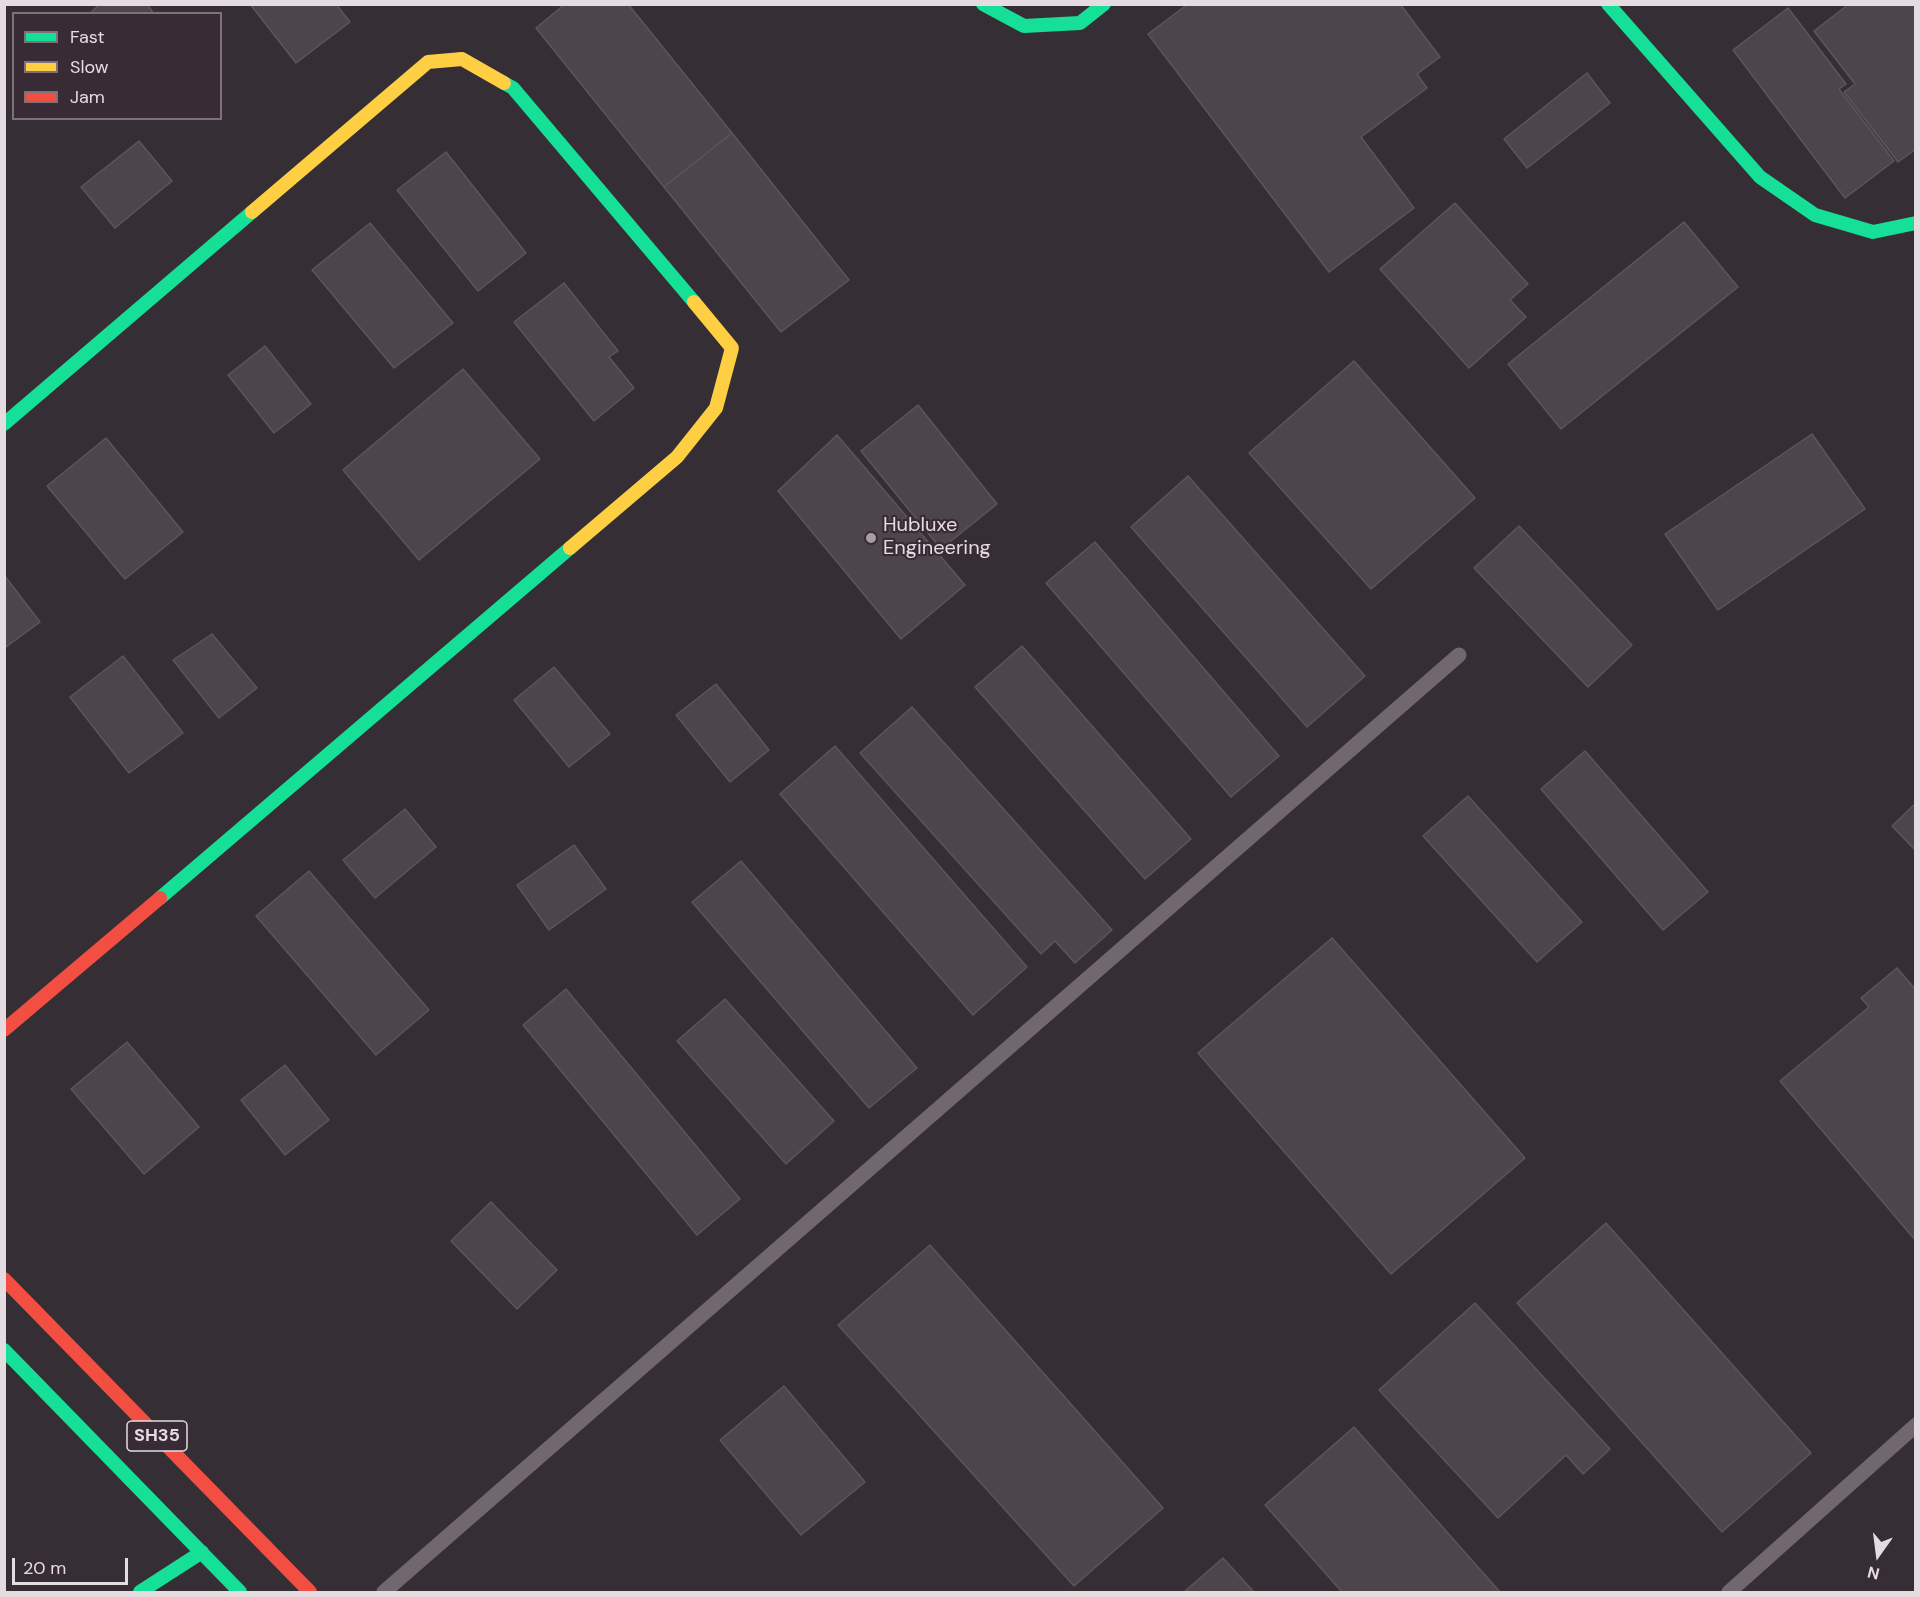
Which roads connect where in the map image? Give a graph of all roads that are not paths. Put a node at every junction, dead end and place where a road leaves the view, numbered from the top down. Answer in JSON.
{"nodes":[{"id":1,"x":983,"y":4,"type":"edge"},
{"id":2,"x":1104,"y":4,"type":"edge"},
{"id":3,"x":1608,"y":4,"type":"edge"},
{"id":4,"x":1916,"y":223,"type":"edge"},
{"id":5,"x":4,"y":424,"type":"edge"},
{"id":6,"x":1459,"y":655,"type":"dead end"},
{"id":7,"x":4,"y":1030,"type":"edge"},
{"id":8,"x":4,"y":1279,"type":"edge"},
{"id":9,"x":4,"y":1350,"type":"edge"},
{"id":10,"x":1916,"y":1425,"type":"edge"},
{"id":11,"x":202,"y":1552,"type":"junction"},
{"id":12,"x":140,"y":1593,"type":"edge"},
{"id":13,"x":240,"y":1593,"type":"edge"},
{"id":14,"x":310,"y":1593,"type":"edge"},
{"id":15,"x":384,"y":1593,"type":"edge"},
{"id":16,"x":1729,"y":1593,"type":"edge"}],
"edges":[{"from":1,"to":2,"type":"street"},
{"from":3,"to":4,"type":"street"},
{"from":5,"to":7,"type":"street"},
{"from":6,"to":15,"type":"lane"},
{"from":8,"to":14,"type":"street","number":"SH35"},
{"from":9,"to":11,"type":"street","number":"SH35"},
{"from":10,"to":16,"type":"lane"},
{"from":11,"to":12,"type":"street"},
{"from":11,"to":13,"type":"street","number":"SH35"}]}
